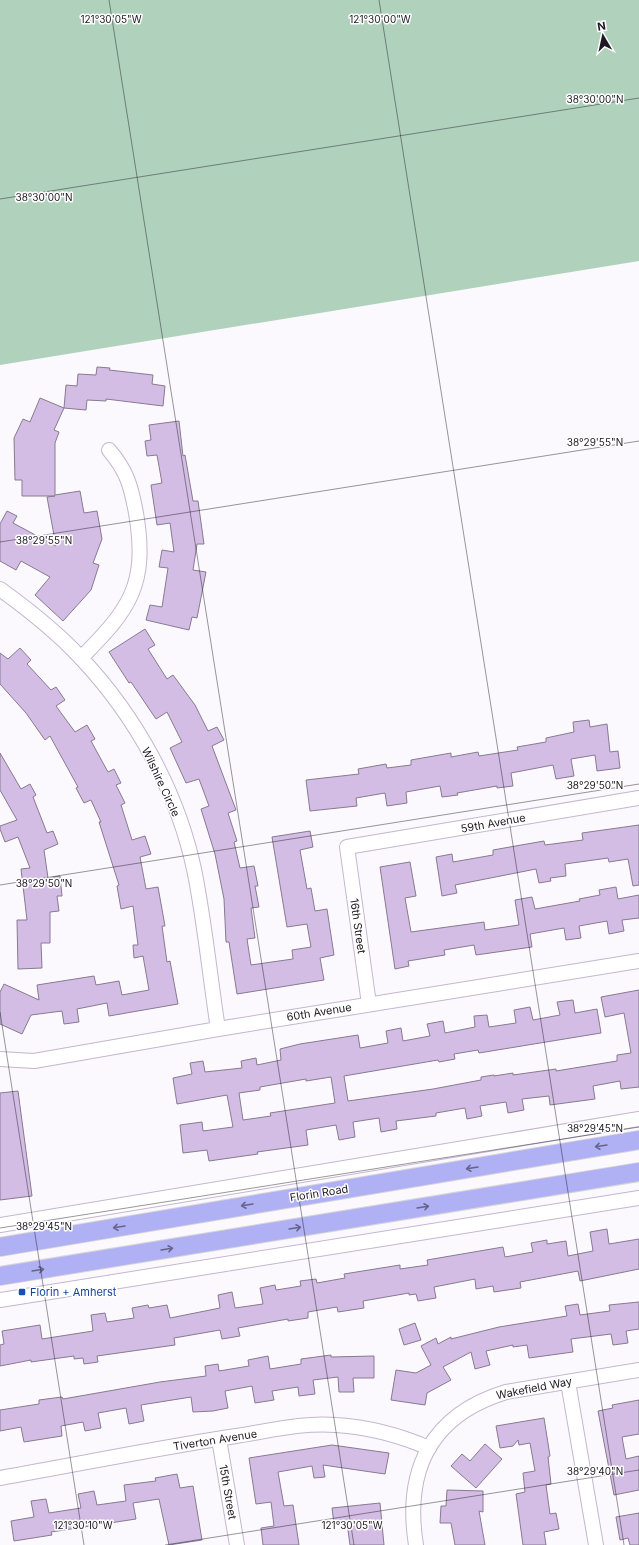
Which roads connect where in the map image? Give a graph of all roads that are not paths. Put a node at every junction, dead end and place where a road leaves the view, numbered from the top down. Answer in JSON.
{"nodes":[{"id":1,"x":109,"y":450,"type":"dead end"},
{"id":2,"x":0,"y":589,"type":"edge"},
{"id":3,"x":81,"y":658,"type":"junction"},
{"id":4,"x":639,"y":798,"type":"edge"},
{"id":5,"x":347,"y":847,"type":"joint"},
{"id":6,"x":639,"y":961,"type":"edge"},
{"id":7,"x":369,"y":1004,"type":"junction"},
{"id":8,"x":218,"y":1029,"type":"junction"},
{"id":9,"x":0,"y":1059,"type":"edge"},
{"id":10,"x":639,"y":1120,"type":"edge"},
{"id":11,"x":639,"y":1140,"type":"edge"},
{"id":12,"x":639,"y":1172,"type":"edge"},
{"id":13,"x":639,"y":1198,"type":"edge"},
{"id":14,"x":0,"y":1225,"type":"edge"},
{"id":15,"x":0,"y":1247,"type":"edge"},
{"id":16,"x":0,"y":1276,"type":"edge"},
{"id":17,"x":0,"y":1300,"type":"edge"},
{"id":18,"x":639,"y":1370,"type":"edge"},
{"id":19,"x":568,"y":1382,"type":"junction"},
{"id":20,"x":219,"y":1439,"type":"junction"},
{"id":21,"x":429,"y":1448,"type":"junction"},
{"id":22,"x":0,"y":1478,"type":"edge"},
{"id":23,"x":237,"y":1545,"type":"edge"},
{"id":24,"x":416,"y":1545,"type":"edge"},
{"id":25,"x":596,"y":1545,"type":"edge"}],
"edges":[{"from":1,"to":3,"type":"street"},
{"from":2,"to":3,"type":"street","name":"Wilshire Circle"},
{"from":3,"to":8,"type":"street","name":"Wilshire Circle"},
{"from":4,"to":5,"type":"street","name":"59th Avenue"},
{"from":5,"to":7,"type":"street","name":"16th Street"},
{"from":6,"to":7,"type":"street","name":"60th Avenue"},
{"from":7,"to":8,"type":"street","name":"60th Avenue"},
{"from":8,"to":9,"type":"street","name":"60th Avenue"},
{"from":10,"to":14,"type":"street","name":"Florin Road"},
{"from":11,"to":15,"type":"main road","name":"Florin Road","one_way":true},
{"from":16,"to":12,"type":"main road","one_way":true},
{"from":13,"to":17,"type":"street"},
{"from":18,"to":19,"type":"street","name":"Wakefield Way"},
{"from":19,"to":21,"type":"street","name":"Wakefield Way"},
{"from":19,"to":25,"type":"street"},
{"from":20,"to":21,"type":"street","name":"Tiverton Avenue"},
{"from":20,"to":22,"type":"street","name":"Tiverton Avenue"},
{"from":20,"to":23,"type":"street","name":"15th Street"},
{"from":21,"to":24,"type":"street","name":"Wakefield Way"}]}
